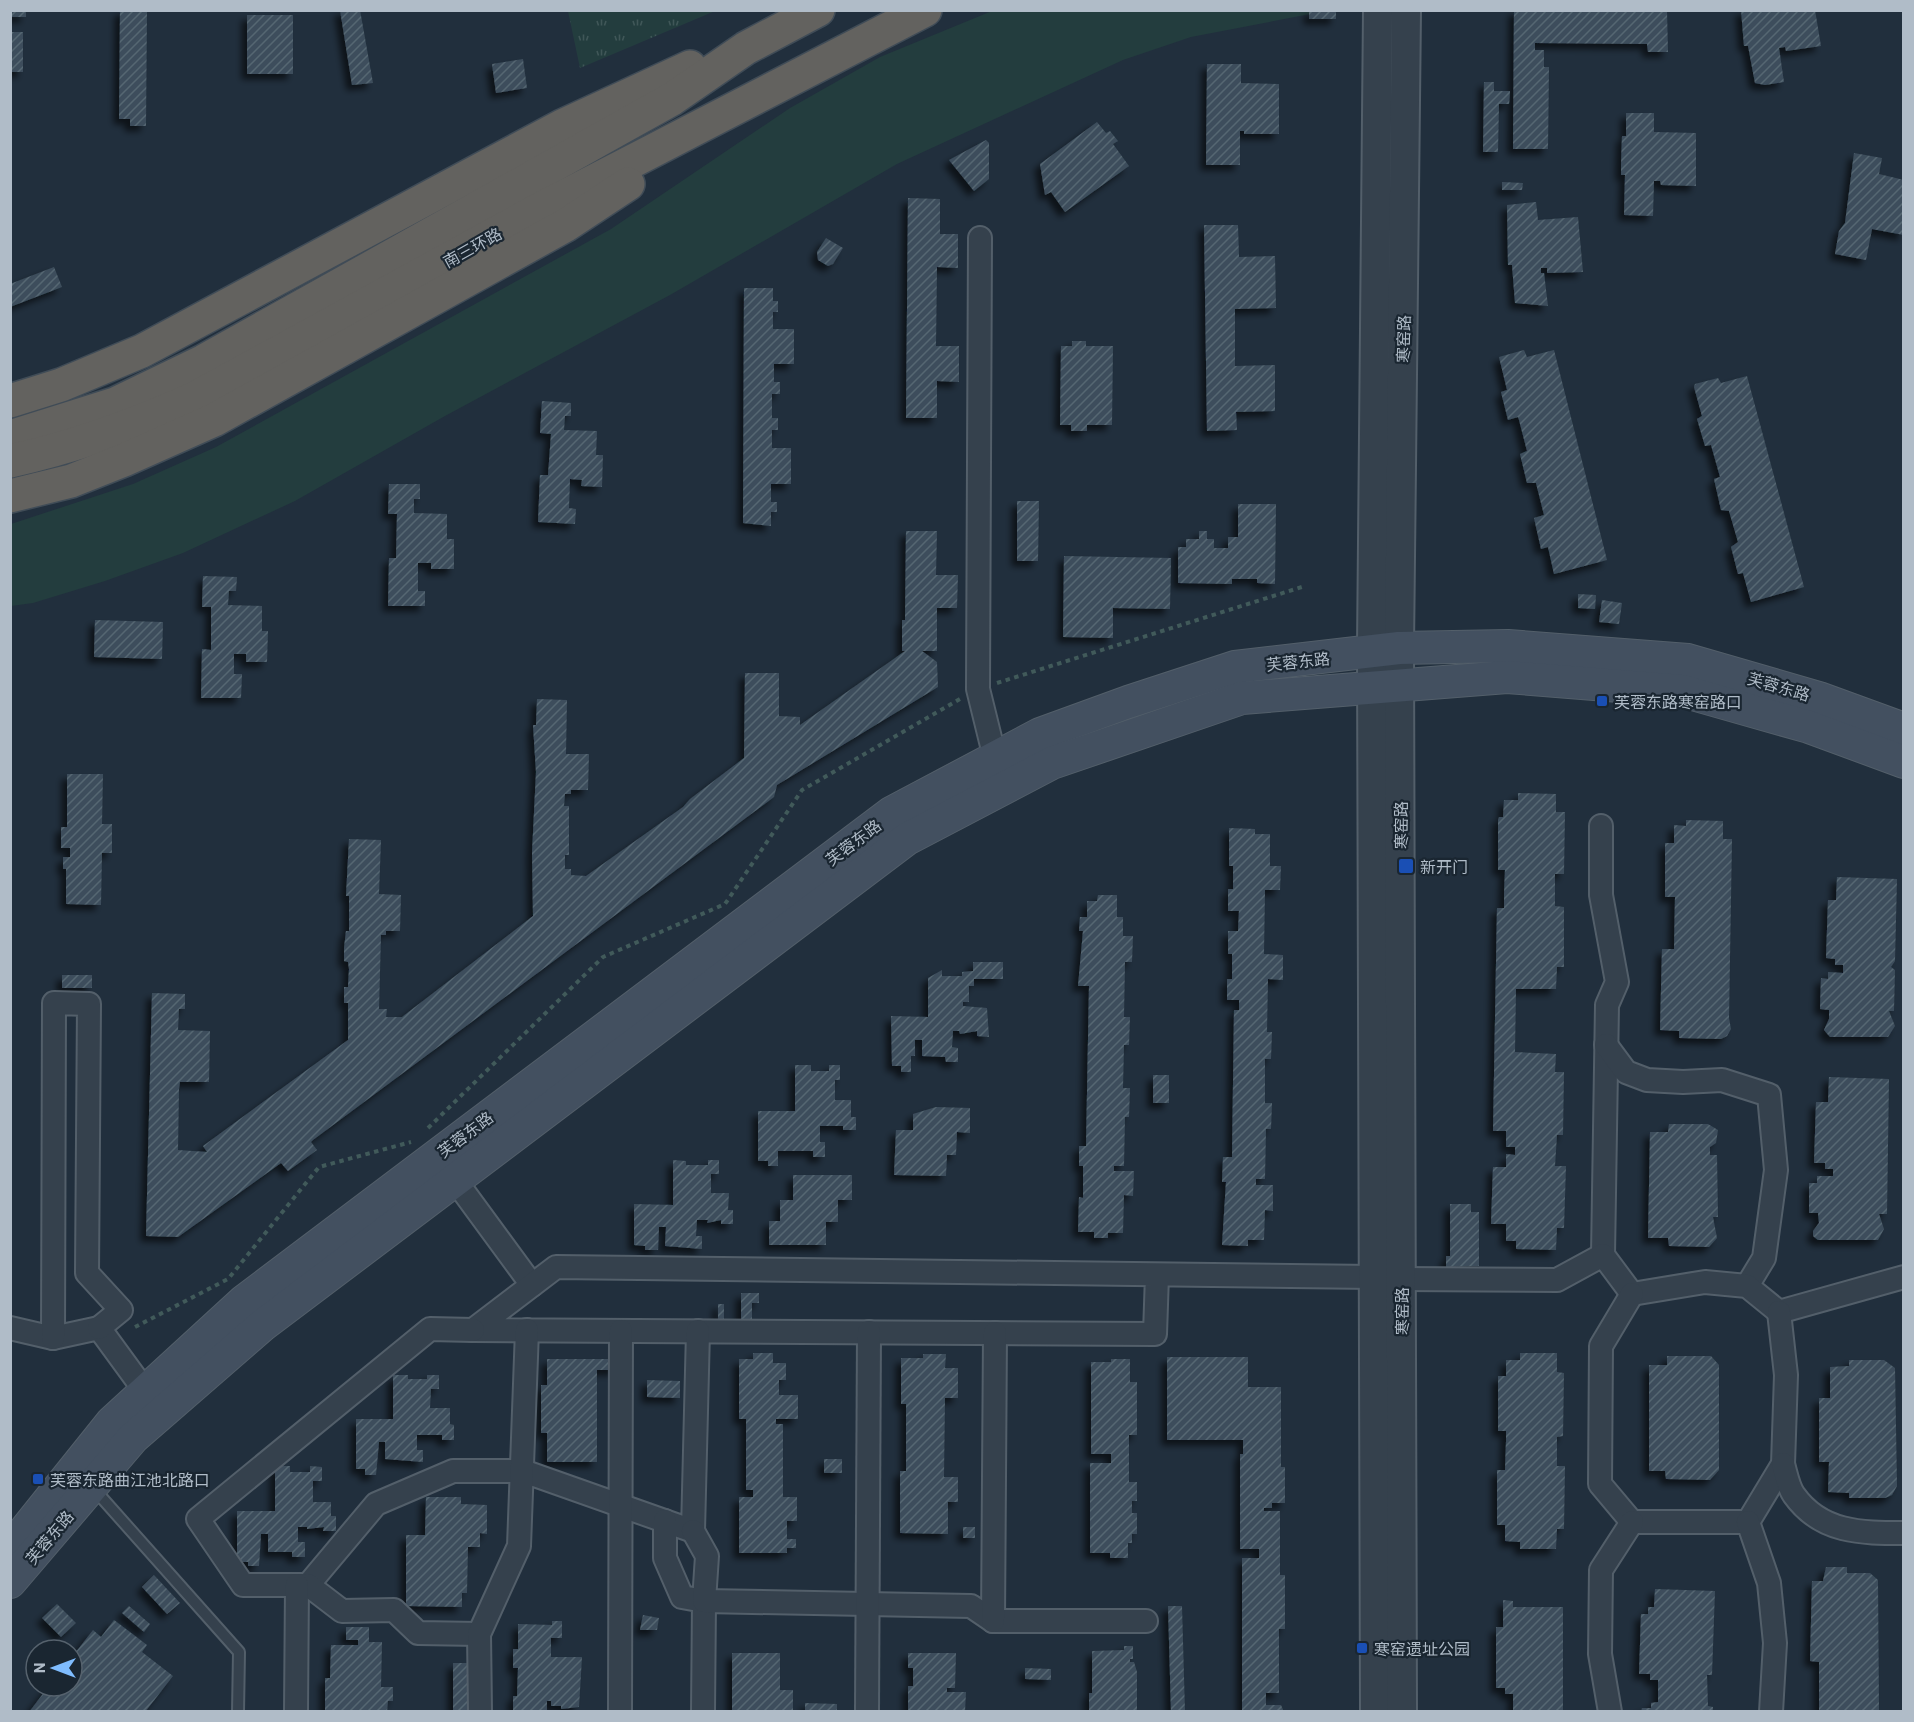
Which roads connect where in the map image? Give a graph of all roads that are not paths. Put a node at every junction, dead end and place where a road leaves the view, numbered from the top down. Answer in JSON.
{"nodes":[{"id":1,"x":818,"y":10,"type":"edge"},
{"id":2,"x":925,"y":10,"type":"edge"},
{"id":3,"x":1378,"y":10,"type":"edge"},
{"id":4,"x":1406,"y":10,"type":"edge"},
{"id":5,"x":746,"y":48,"type":"junction"},
{"id":6,"x":760,"y":94,"type":"junction"},
{"id":7,"x":980,"y":238,"type":"dead end"},
{"id":8,"x":10,"y":401,"type":"edge"},
{"id":9,"x":10,"y":437,"type":"edge"},
{"id":10,"x":10,"y":461,"type":"edge"},
{"id":11,"x":10,"y":496,"type":"edge"},
{"id":12,"x":1386,"y":650,"type":"junction"},
{"id":13,"x":1386,"y":687,"type":"junction"},
{"id":14,"x":1904,"y":729,"type":"edge"},
{"id":15,"x":995,"y":758,"type":"junction"},
{"id":16,"x":1904,"y":762,"type":"edge"},
{"id":17,"x":1601,"y":825,"type":"dead end"},
{"id":18,"x":1606,"y":1045,"type":"junction"},
{"id":19,"x":455,"y":1180,"type":"junction"},
{"id":20,"x":1604,"y":1255,"type":"junction"},
{"id":21,"x":1157,"y":1275,"type":"junction"},
{"id":22,"x":1904,"y":1276,"type":"edge"},
{"id":23,"x":1387,"y":1278,"type":"junction"},
{"id":24,"x":532,"y":1285,"type":"junction"},
{"id":25,"x":1747,"y":1286,"type":"junction"},
{"id":26,"x":1632,"y":1294,"type":"junction"},
{"id":27,"x":1779,"y":1312,"type":"junction"},
{"id":28,"x":10,"y":1328,"type":"edge"},
{"id":29,"x":473,"y":1330,"type":"junction"},
{"id":30,"x":527,"y":1330,"type":"junction"},
{"id":31,"x":621,"y":1331,"type":"junction"},
{"id":32,"x":698,"y":1331,"type":"junction"},
{"id":33,"x":869,"y":1332,"type":"junction"},
{"id":34,"x":995,"y":1333,"type":"junction"},
{"id":35,"x":104,"y":1335,"type":"junction"},
{"id":36,"x":52,"y":1338,"type":"junction"},
{"id":37,"x":145,"y":1391,"type":"junction"},
{"id":38,"x":1783,"y":1464,"type":"junction"},
{"id":39,"x":523,"y":1471,"type":"junction"},
{"id":40,"x":92,"y":1486,"type":"junction"},
{"id":41,"x":621,"y":1506,"type":"junction"},
{"id":42,"x":665,"y":1521,"type":"junction"},
{"id":43,"x":1632,"y":1522,"type":"junction"},
{"id":44,"x":1748,"y":1522,"type":"junction"},
{"id":45,"x":693,"y":1531,"type":"junction"},
{"id":46,"x":1904,"y":1533,"type":"edge"},
{"id":47,"x":10,"y":1548,"type":"edge"},
{"id":48,"x":10,"y":1582,"type":"edge"},
{"id":49,"x":303,"y":1586,"type":"junction"},
{"id":50,"x":704,"y":1601,"type":"junction"},
{"id":51,"x":868,"y":1604,"type":"junction"},
{"id":52,"x":993,"y":1621,"type":"junction"},
{"id":53,"x":1146,"y":1621,"type":"dead end"},
{"id":54,"x":479,"y":1634,"type":"junction"},
{"id":55,"x":238,"y":1712,"type":"edge"},
{"id":56,"x":296,"y":1712,"type":"edge"},
{"id":57,"x":480,"y":1712,"type":"edge"},
{"id":58,"x":620,"y":1712,"type":"edge"},
{"id":59,"x":703,"y":1712,"type":"edge"},
{"id":60,"x":867,"y":1712,"type":"edge"},
{"id":61,"x":1375,"y":1712,"type":"edge"},
{"id":62,"x":1402,"y":1712,"type":"edge"},
{"id":63,"x":1610,"y":1712,"type":"edge"},
{"id":64,"x":1771,"y":1712,"type":"edge"}],
"edges":[{"from":1,"to":5,"type":"highway","name":"南三环路"},
{"from":2,"to":6,"type":"highway","name":"南三环路"},
{"from":3,"to":12,"type":"street","name":"寒窑路"},
{"from":4,"to":12,"type":"street","name":"寒窑路"},
{"from":5,"to":8,"type":"highway"},
{"from":5,"to":9,"type":"highway","name":"南三环路"},
{"from":6,"to":10,"type":"highway","name":"南三环路"},
{"from":6,"to":11,"type":"highway"},
{"from":7,"to":15,"type":"street"},
{"from":12,"to":13,"type":"street","name":"寒窑路"},
{"from":12,"to":14,"type":"main road","name":"芙蓉东路"},
{"from":12,"to":15,"type":"main road","name":"芙蓉东路"},
{"from":13,"to":16,"type":"main road","name":"芙蓉东路"},
{"from":13,"to":19,"type":"main road","name":"芙蓉东路"},
{"from":13,"to":23,"type":"street","name":"寒窑路"},
{"from":15,"to":37,"type":"main road","name":"芙蓉东路"},
{"from":17,"to":18,"type":"street"},
{"from":18,"to":20,"type":"street"},
{"from":18,"to":25,"type":"street"},
{"from":19,"to":24,"type":"street"},
{"from":19,"to":40,"type":"main road","name":"芙蓉东路"},
{"from":20,"to":23,"type":"street"},
{"from":20,"to":26,"type":"street"},
{"from":21,"to":23,"type":"street"},
{"from":21,"to":24,"type":"street"},
{"from":21,"to":34,"type":"street"},
{"from":22,"to":27,"type":"street"},
{"from":23,"to":61,"type":"street","name":"寒窑路"},
{"from":23,"to":62,"type":"street","name":"寒窑路"},
{"from":24,"to":29,"type":"street"},
{"from":25,"to":26,"type":"street"},
{"from":25,"to":27,"type":"street"},
{"from":26,"to":43,"type":"street"},
{"from":27,"to":38,"type":"street"},
{"from":28,"to":36,"type":"street"},
{"from":29,"to":30,"type":"street"},
{"from":29,"to":49,"type":"street"},
{"from":30,"to":31,"type":"street"},
{"from":30,"to":39,"type":"street"},
{"from":31,"to":32,"type":"street"},
{"from":31,"to":41,"type":"street"},
{"from":32,"to":33,"type":"street"},
{"from":32,"to":45,"type":"street"},
{"from":33,"to":34,"type":"street"},
{"from":33,"to":51,"type":"street"},
{"from":34,"to":52,"type":"street"},
{"from":35,"to":36,"type":"street"},
{"from":35,"to":36,"type":"street"},
{"from":35,"to":37,"type":"street"},
{"from":37,"to":47,"type":"main road","name":"芙蓉东路"},
{"from":38,"to":44,"type":"street"},
{"from":38,"to":46,"type":"street"},
{"from":39,"to":41,"type":"street"},
{"from":39,"to":49,"type":"street"},
{"from":39,"to":54,"type":"street"},
{"from":40,"to":48,"type":"main road","name":"芙蓉东路"},
{"from":40,"to":55,"type":"lane"},
{"from":41,"to":42,"type":"street"},
{"from":41,"to":58,"type":"street"},
{"from":42,"to":45,"type":"street"},
{"from":42,"to":50,"type":"street"},
{"from":43,"to":44,"type":"street"},
{"from":43,"to":63,"type":"street"},
{"from":44,"to":64,"type":"street"},
{"from":45,"to":50,"type":"street"},
{"from":49,"to":54,"type":"street"},
{"from":49,"to":56,"type":"street"},
{"from":50,"to":51,"type":"street"},
{"from":50,"to":59,"type":"street"},
{"from":51,"to":52,"type":"street"},
{"from":51,"to":60,"type":"street"},
{"from":52,"to":53,"type":"street"},
{"from":54,"to":57,"type":"street"}]}
